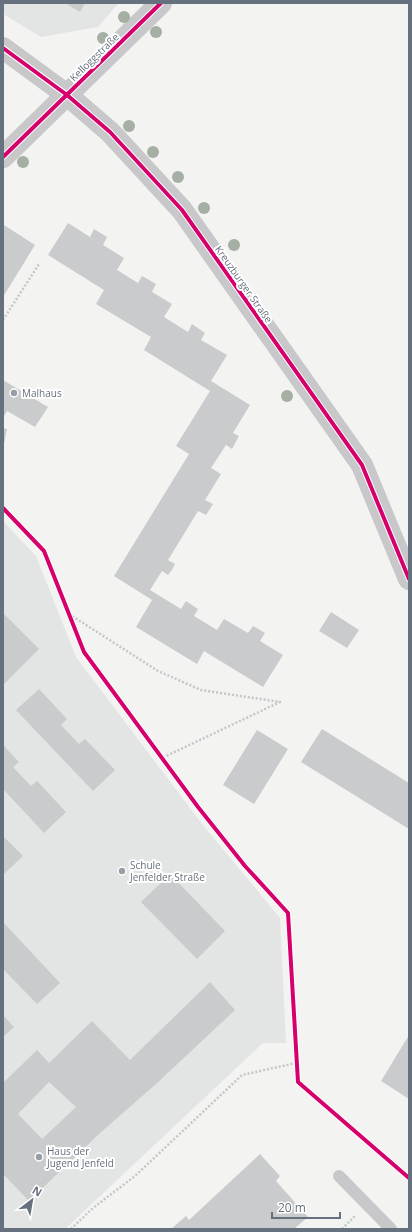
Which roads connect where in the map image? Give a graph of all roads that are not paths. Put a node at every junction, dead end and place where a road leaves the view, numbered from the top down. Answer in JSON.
{"nodes":[{"id":1,"x":161,"y":3,"type":"edge"},
{"id":2,"x":3,"y":48,"type":"edge"},
{"id":3,"x":67,"y":94,"type":"junction"},
{"id":4,"x":3,"y":157,"type":"edge"},
{"id":5,"x":409,"y":579,"type":"edge"},
{"id":6,"x":340,"y":1176,"type":"dead end"},
{"id":7,"x":391,"y":1229,"type":"edge"}],
"edges":[{"from":1,"to":3,"type":"street","name":"Kelloggstraße"},
{"from":2,"to":3,"type":"street","name":"Kreuzburger Straße"},
{"from":3,"to":4,"type":"street","name":"Kelloggstraße"},
{"from":3,"to":5,"type":"street","name":"Kreuzburger Straße"},
{"from":6,"to":7,"type":"lane"}]}
